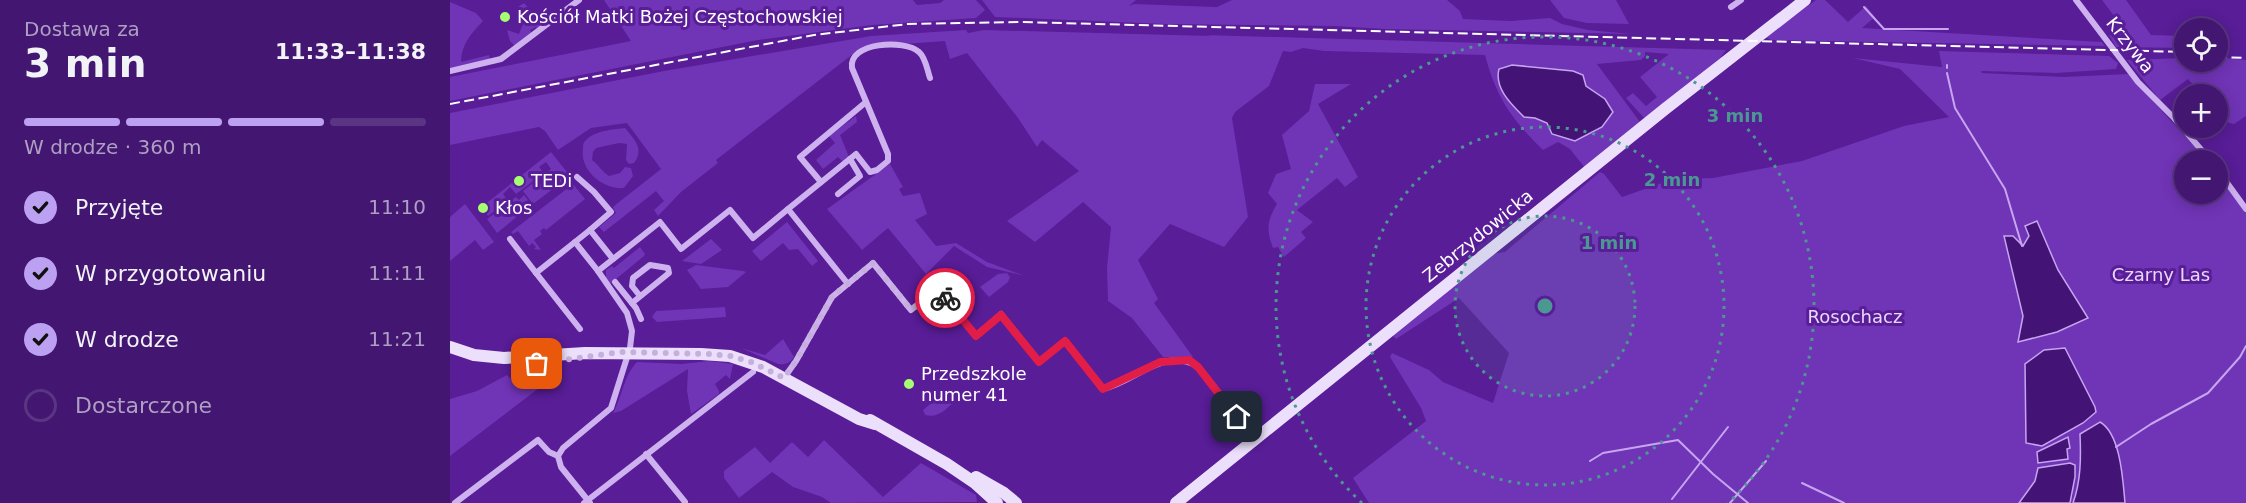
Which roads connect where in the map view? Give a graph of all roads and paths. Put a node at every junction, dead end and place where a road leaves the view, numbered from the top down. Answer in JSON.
{"nodes":[{"id":1,"x":579,"y":0,"type":"edge"},
{"id":2,"x":1741,"y":0,"type":"edge"},
{"id":3,"x":1805,"y":0,"type":"edge"},
{"id":4,"x":2076,"y":0,"type":"edge"},
{"id":5,"x":1731,"y":7,"type":"dead end"},
{"id":6,"x":450,"y":71,"type":"edge"},
{"id":7,"x":930,"y":78,"type":"dead end"},
{"id":8,"x":866,"y":102,"type":"junction"},
{"id":9,"x":2201,"y":150,"type":"edge"},
{"id":10,"x":850,"y":159,"type":"junction"},
{"id":11,"x":577,"y":177,"type":"dead end"},
{"id":12,"x":821,"y":182,"type":"junction"},
{"id":13,"x":2228,"y":184,"type":"edge"},
{"id":14,"x":838,"y":194,"type":"dead end"},
{"id":15,"x":788,"y":209,"type":"junction"},
{"id":16,"x":2246,"y":209,"type":"edge"},
{"id":17,"x":590,"y":230,"type":"junction"},
{"id":18,"x":510,"y":239,"type":"dead end"},
{"id":19,"x":575,"y":242,"type":"junction"},
{"id":20,"x":613,"y":259,"type":"junction"},
{"id":21,"x":598,"y":271,"type":"junction"},
{"id":22,"x":536,"y":273,"type":"junction"},
{"id":23,"x":615,"y":282,"type":"dead end"},
{"id":24,"x":848,"y":284,"type":"junction"},
{"id":25,"x":640,"y":296,"type":"junction"},
{"id":26,"x":632,"y":303,"type":"junction"},
{"id":27,"x":641,"y":319,"type":"dead end"},
{"id":28,"x":580,"y":329,"type":"dead end"},
{"id":29,"x":450,"y":347,"type":"edge"},
{"id":30,"x":628,"y":353,"type":"junction"},
{"id":31,"x":602,"y":354,"type":"junction"},
{"id":32,"x":450,"y":356,"type":"edge"},
{"id":33,"x":753,"y":372,"type":"dead end"},
{"id":34,"x":786,"y":375,"type":"junction"},
{"id":35,"x":1255,"y":440,"type":"junction"},
{"id":36,"x":646,"y":454,"type":"junction"},
{"id":37,"x":558,"y":456,"type":"junction"},
{"id":38,"x":947,"y":464,"type":"junction"},
{"id":39,"x":587,"y":502,"type":"edge"},
{"id":40,"x":686,"y":502,"type":"edge"},
{"id":41,"x":455,"y":503,"type":"edge"},
{"id":42,"x":997,"y":503,"type":"edge"},
{"id":43,"x":1016,"y":503,"type":"edge"},
{"id":44,"x":1176,"y":503,"type":"edge"}],
"edges":[{"from":1,"to":6,"type":"street"},
{"from":2,"to":5,"type":"street"},
{"from":3,"to":35,"type":"main road","name":"Zebrzydowicka"},
{"from":4,"to":9,"type":"street","name":"Krzywa"},
{"from":7,"to":8,"type":"street"},
{"from":8,"to":10,"type":"street"},
{"from":8,"to":12,"type":"street"},
{"from":10,"to":12,"type":"street"},
{"from":10,"to":14,"type":"street"},
{"from":11,"to":17,"type":"street"},
{"from":12,"to":15,"type":"street"},
{"from":13,"to":16,"type":"street"},
{"from":15,"to":20,"type":"street"},
{"from":15,"to":24,"type":"street"},
{"from":17,"to":19,"type":"street"},
{"from":17,"to":20,"type":"street"},
{"from":18,"to":22,"type":"street"},
{"from":19,"to":21,"type":"street"},
{"from":19,"to":22,"type":"street"},
{"from":20,"to":21,"type":"street"},
{"from":21,"to":30,"type":"street"},
{"from":22,"to":28,"type":"street"},
{"from":23,"to":26,"type":"street"},
{"from":24,"to":34,"type":"street"},
{"from":24,"to":35,"type":"street"},
{"from":25,"to":25,"type":"street"},
{"from":25,"to":26,"type":"street"},
{"from":26,"to":27,"type":"street"},
{"from":29,"to":31,"type":"main road"},
{"from":30,"to":31,"type":"main road"},
{"from":30,"to":34,"type":"main road"},
{"from":30,"to":37,"type":"street"},
{"from":31,"to":32,"type":"main road"},
{"from":33,"to":36,"type":"street"},
{"from":34,"to":38,"type":"main road"},
{"from":35,"to":44,"type":"main road","name":"Zebrzydowicka"},
{"from":36,"to":39,"type":"street"},
{"from":36,"to":40,"type":"street"},
{"from":37,"to":39,"type":"street"},
{"from":37,"to":41,"type":"street"},
{"from":38,"to":42,"type":"main road"},
{"from":38,"to":43,"type":"main road"}]}
